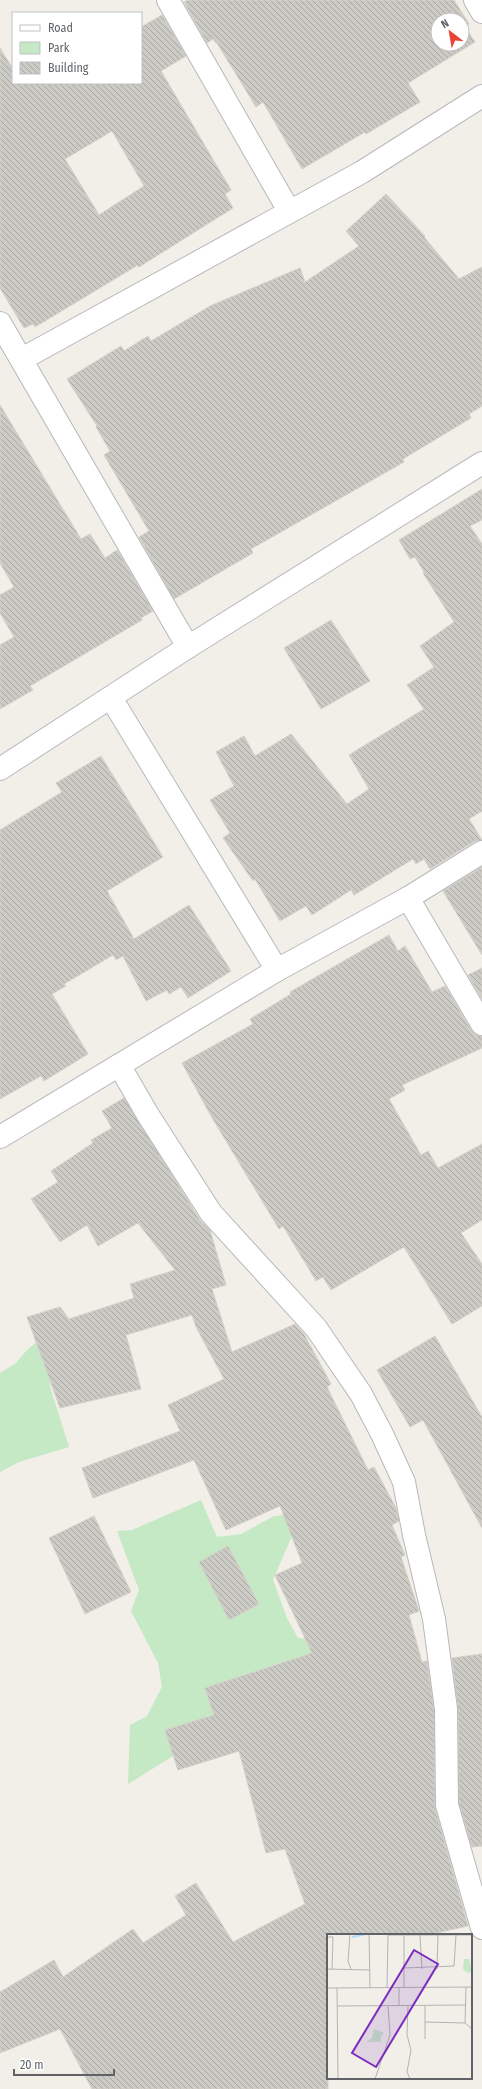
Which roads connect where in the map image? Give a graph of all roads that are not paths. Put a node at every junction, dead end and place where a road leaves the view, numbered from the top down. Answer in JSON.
{"nodes":[{"id":1,"x":168,"y":0,"type":"edge"},
{"id":2,"x":475,"y":0,"type":"edge"},
{"id":3,"x":482,"y":12,"type":"edge"},
{"id":4,"x":482,"y":96,"type":"edge"},
{"id":5,"x":289,"y":211,"type":"junction"},
{"id":6,"x":0,"y":323,"type":"edge"},
{"id":7,"x":22,"y":359,"type":"junction"},
{"id":8,"x":482,"y":463,"type":"edge"},
{"id":9,"x":188,"y":646,"type":"junction"},
{"id":10,"x":111,"y":698,"type":"junction"},
{"id":11,"x":0,"y":769,"type":"edge"},
{"id":12,"x":482,"y":852,"type":"edge"},
{"id":13,"x":408,"y":898,"type":"junction"},
{"id":14,"x":278,"y":970,"type":"junction"},
{"id":15,"x":482,"y":1024,"type":"edge"},
{"id":16,"x":119,"y":1065,"type":"junction"},
{"id":17,"x":0,"y":1137,"type":"edge"},
{"id":18,"x":482,"y":1928,"type":"edge"}],
"edges":[{"from":1,"to":5,"type":"street"},
{"from":2,"to":3,"type":"street"},
{"from":4,"to":5,"type":"street"},
{"from":5,"to":7,"type":"street"},
{"from":6,"to":7,"type":"street"},
{"from":7,"to":9,"type":"street"},
{"from":8,"to":9,"type":"street"},
{"from":9,"to":10,"type":"street"},
{"from":10,"to":11,"type":"street"},
{"from":10,"to":14,"type":"street"},
{"from":12,"to":13,"type":"street"},
{"from":13,"to":14,"type":"street"},
{"from":13,"to":15,"type":"street"},
{"from":14,"to":16,"type":"street"},
{"from":16,"to":17,"type":"street"},
{"from":16,"to":18,"type":"street"}]}
